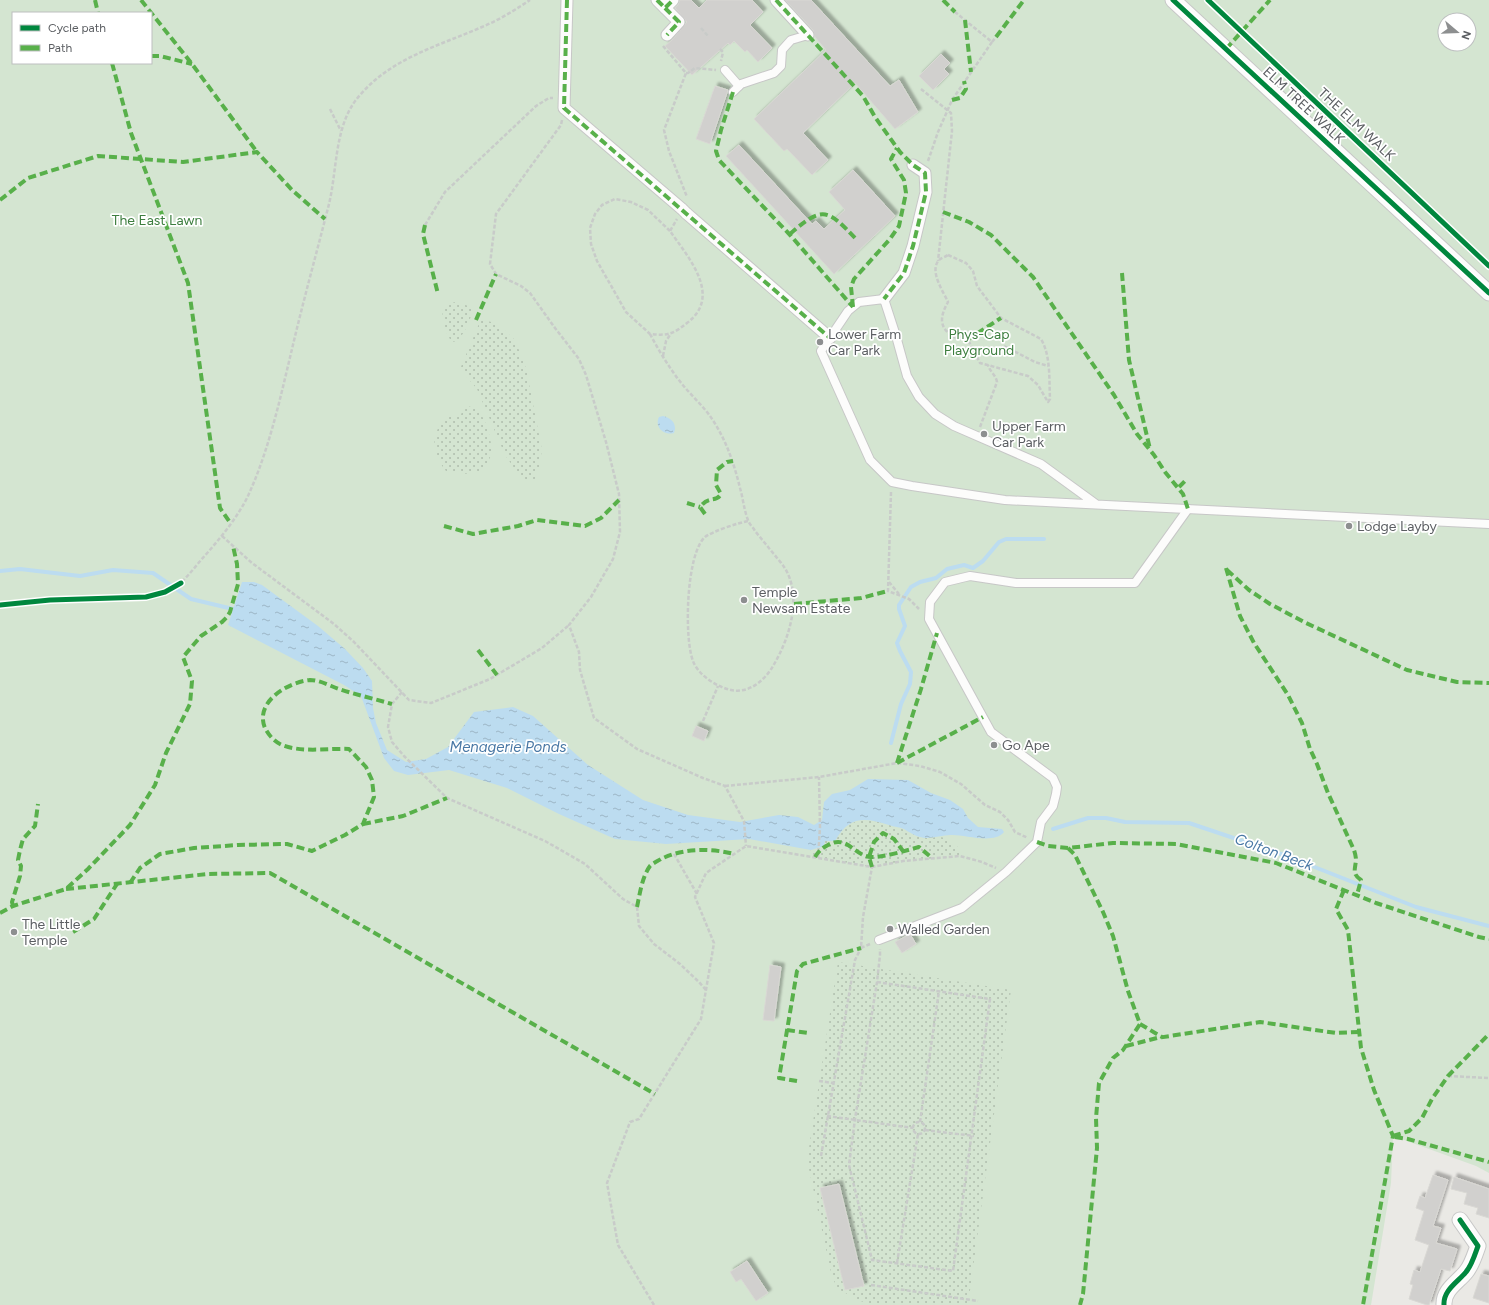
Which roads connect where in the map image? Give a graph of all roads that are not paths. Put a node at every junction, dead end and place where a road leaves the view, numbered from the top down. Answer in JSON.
{"nodes":[{"id":1,"x":568,"y":0,"type":"edge"},
{"id":2,"x":657,"y":0,"type":"edge"},
{"id":3,"x":776,"y":0,"type":"edge"},
{"id":4,"x":1173,"y":0,"type":"edge"},
{"id":5,"x":669,"y":4,"type":"edge"},
{"id":6,"x":808,"y":35,"type":"joint"},
{"id":7,"x":667,"y":36,"type":"road end"},
{"id":8,"x":725,"y":70,"type":"road end"},
{"id":9,"x":913,"y":165,"type":"dead end"},
{"id":10,"x":1489,"y":293,"type":"edge"},
{"id":11,"x":884,"y":299,"type":"junction"},
{"id":12,"x":830,"y":338,"type":"junction"},
{"id":13,"x":1096,"y":504,"type":"junction"},
{"id":14,"x":1188,"y":508,"type":"junction"},
{"id":15,"x":1489,"y":524,"type":"edge"},
{"id":16,"x":879,"y":940,"type":"road end"},
{"id":17,"x":1460,"y":1220,"type":"dead end"},
{"id":18,"x":1484,"y":1244,"type":"edge"},
{"id":19,"x":1444,"y":1305,"type":"edge"}],
"edges":[{"from":1,"to":12,"type":"street"},
{"from":2,"to":5,"type":"street"},
{"from":3,"to":6,"type":"street"},
{"from":4,"to":10,"type":"street","name":"ELM TREE WALK"},
{"from":5,"to":7,"type":"street"},
{"from":6,"to":8,"type":"lane"},
{"from":9,"to":11,"type":"street"},
{"from":11,"to":12,"type":"lane"},
{"from":11,"to":13,"type":"lane"},
{"from":12,"to":13,"type":"lane"},
{"from":13,"to":14,"type":"lane"},
{"from":14,"to":15,"type":"lane"},
{"from":14,"to":16,"type":"lane"},
{"from":17,"to":18,"type":"street"},
{"from":18,"to":19,"type":"street"}]}
